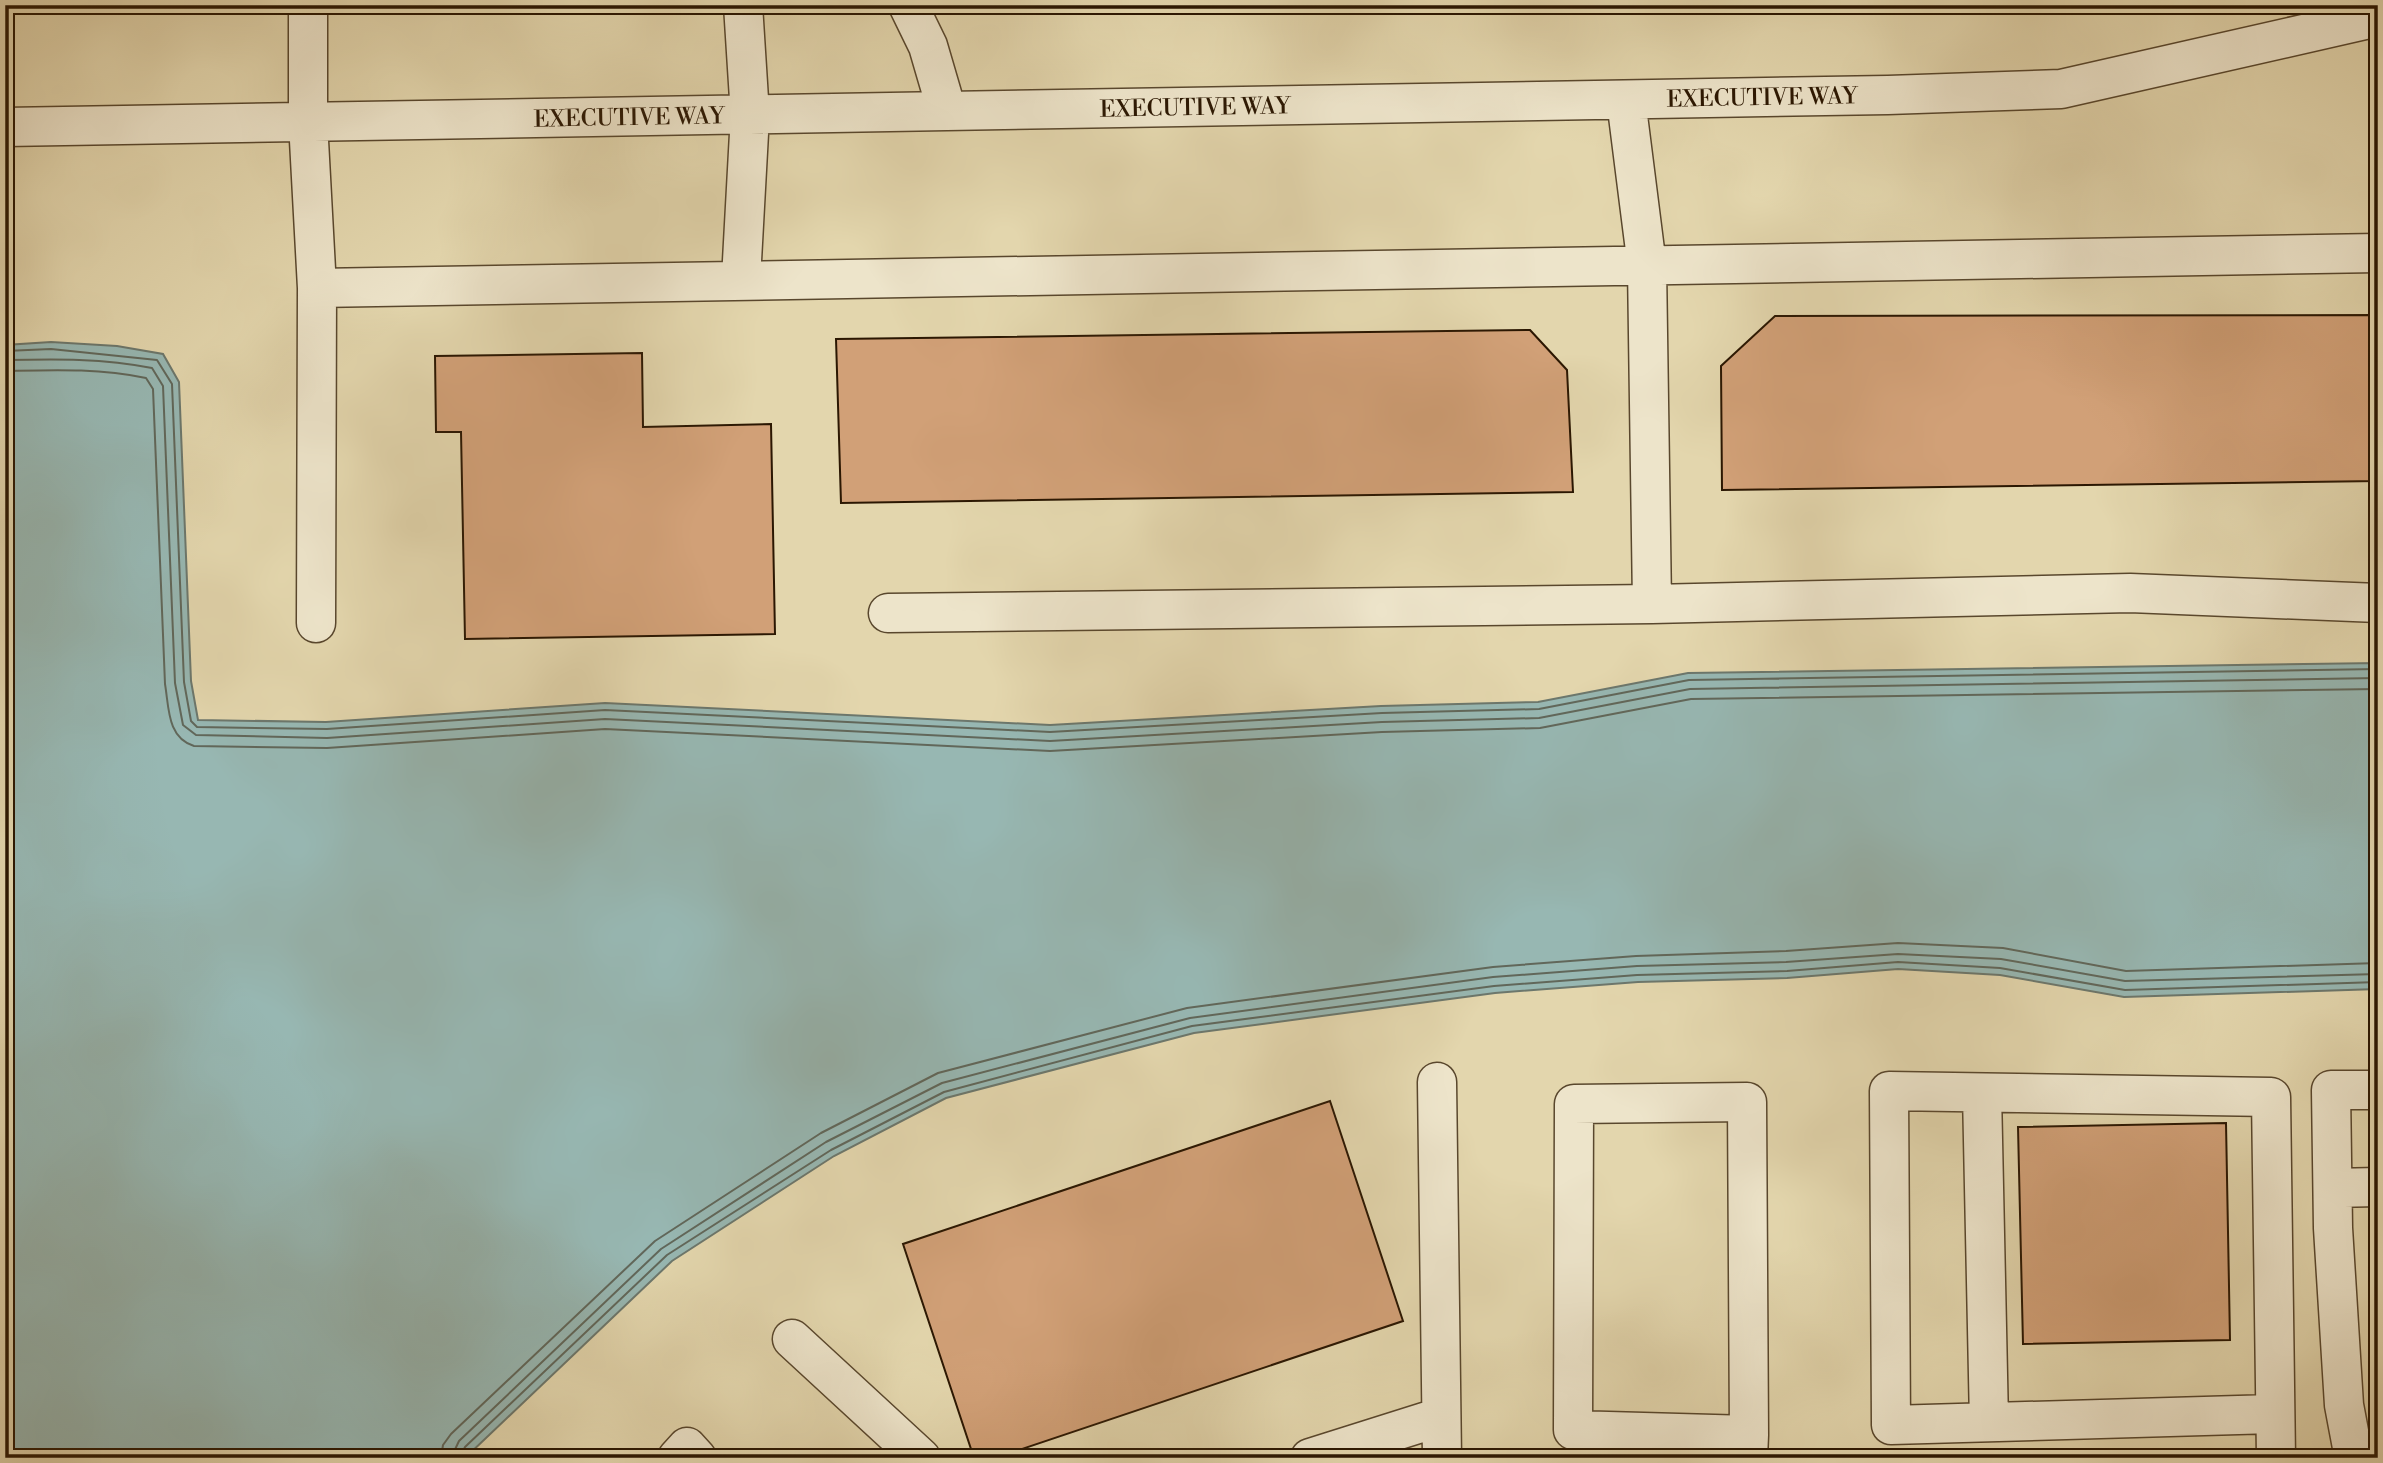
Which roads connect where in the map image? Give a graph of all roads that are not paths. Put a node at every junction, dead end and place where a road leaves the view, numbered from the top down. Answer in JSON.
{"nodes":[{"id":1,"x":308,"y":5,"type":"edge"},
{"id":2,"x":743,"y":5,"type":"edge"},
{"id":3,"x":908,"y":5,"type":"edge"},
{"id":4,"x":2378,"y":18,"type":"edge"},
{"id":5,"x":1626,"y":100,"type":"junction"},
{"id":6,"x":947,"y":111,"type":"junction"},
{"id":7,"x":750,"y":115,"type":"junction"},
{"id":8,"x":308,"y":122,"type":"junction"},
{"id":9,"x":5,"y":127,"type":"edge"},
{"id":10,"x":2378,"y":253,"type":"edge"},
{"id":11,"x":1647,"y":266,"type":"junction"},
{"id":12,"x":741,"y":279,"type":"junction"},
{"id":13,"x":317,"y":288,"type":"junction"},
{"id":14,"x":2378,"y":603,"type":"edge"},
{"id":15,"x":1652,"y":604,"type":"junction"},
{"id":16,"x":888,"y":613,"type":"dead end"},
{"id":17,"x":316,"y":623,"type":"dead end"},
{"id":18,"x":1437,"y":1082,"type":"dead end"},
{"id":19,"x":2378,"y":1090,"type":"edge"},
{"id":20,"x":1982,"y":1093,"type":"junction"},
{"id":21,"x":2378,"y":1187,"type":"edge"},
{"id":22,"x":2333,"y":1188,"type":"junction"},
{"id":23,"x":792,"y":1339,"type":"dead end"},
{"id":24,"x":2273,"y":1414,"type":"junction"},
{"id":25,"x":1440,"y":1417,"type":"junction"},
{"id":26,"x":1989,"y":1422,"type":"junction"},
{"id":27,"x":1749,"y":1447,"type":"edge"},
{"id":28,"x":2362,"y":1456,"type":"edge"},
{"id":29,"x":677,"y":1458,"type":"edge"},
{"id":30,"x":697,"y":1458,"type":"edge"},
{"id":31,"x":921,"y":1458,"type":"edge"},
{"id":32,"x":1310,"y":1458,"type":"edge"},
{"id":33,"x":1442,"y":1458,"type":"edge"},
{"id":34,"x":2276,"y":1458,"type":"edge"}],
"edges":[{"from":1,"to":8,"type":"street"},
{"from":2,"to":7,"type":"street"},
{"from":3,"to":6,"type":"street"},
{"from":4,"to":5,"type":"street","name":"EXECUTIVE WAY"},
{"from":5,"to":6,"type":"street","name":"EXECUTIVE WAY"},
{"from":5,"to":11,"type":"street"},
{"from":6,"to":7,"type":"street","name":"EXECUTIVE WAY"},
{"from":7,"to":8,"type":"street","name":"EXECUTIVE WAY"},
{"from":7,"to":12,"type":"street"},
{"from":8,"to":9,"type":"street","name":"EXECUTIVE WAY"},
{"from":8,"to":13,"type":"street"},
{"from":10,"to":11,"type":"street"},
{"from":11,"to":12,"type":"street"},
{"from":11,"to":15,"type":"street"},
{"from":12,"to":13,"type":"street"},
{"from":13,"to":17,"type":"street"},
{"from":14,"to":15,"type":"street"},
{"from":15,"to":16,"type":"street"},
{"from":18,"to":25,"type":"street"},
{"from":19,"to":22,"type":"street"},
{"from":20,"to":24,"type":"street"},
{"from":20,"to":26,"type":"street"},
{"from":20,"to":26,"type":"street"},
{"from":21,"to":22,"type":"street"},
{"from":22,"to":28,"type":"street"},
{"from":23,"to":31,"type":"street"},
{"from":24,"to":26,"type":"street"},
{"from":24,"to":34,"type":"street"},
{"from":25,"to":32,"type":"street"},
{"from":25,"to":33,"type":"street"},
{"from":27,"to":27,"type":"street"},
{"from":29,"to":30,"type":"street"}]}
